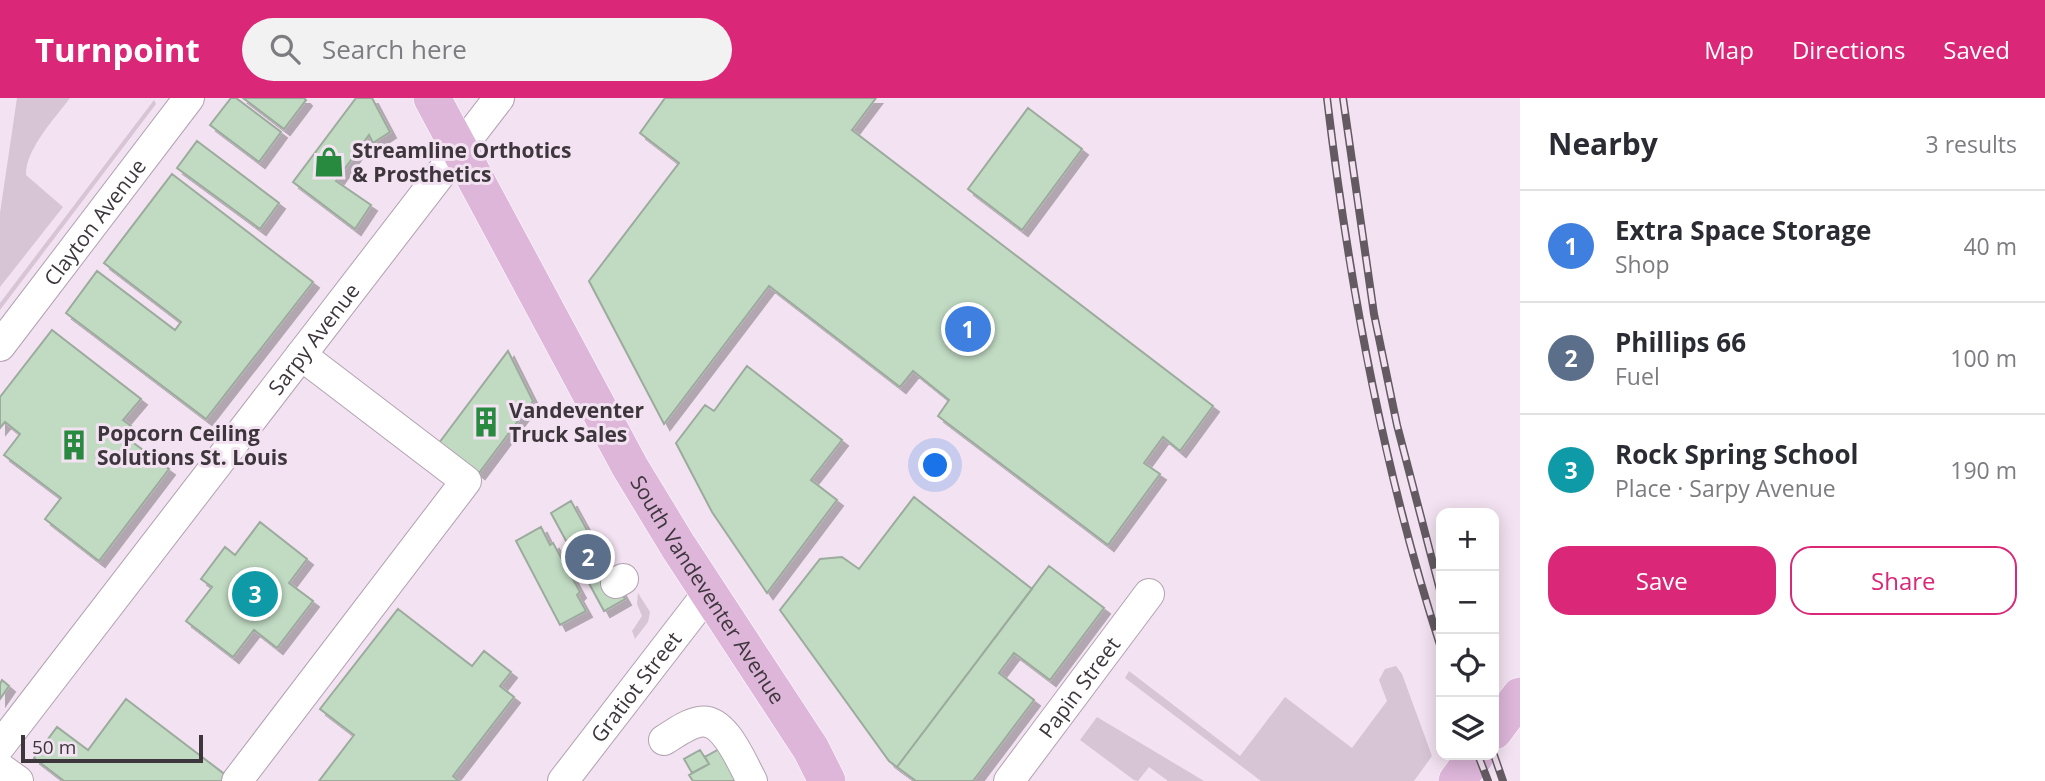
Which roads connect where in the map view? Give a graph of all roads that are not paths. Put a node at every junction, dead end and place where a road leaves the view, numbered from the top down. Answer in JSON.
{"nodes":[{"id":1,"x":189,"y":98,"type":"edge"},
{"id":2,"x":432,"y":98,"type":"edge"},
{"id":3,"x":499,"y":98,"type":"edge"},
{"id":4,"x":460,"y":150,"type":"junction"},
{"id":5,"x":0,"y":345,"type":"edge"},
{"id":6,"x":301,"y":355,"type":"junction"},
{"id":7,"x":708,"y":593,"type":"junction"},
{"id":8,"x":1149,"y":594,"type":"dead end"},
{"id":9,"x":1520,"y":696,"type":"edge"},
{"id":10,"x":1499,"y":725,"type":"edge"},
{"id":11,"x":664,"y":740,"type":"dead end"},
{"id":12,"x":0,"y":746,"type":"edge"},
{"id":13,"x":1472,"y":760,"type":"edge"},
{"id":14,"x":0,"y":768,"type":"edge"},
{"id":15,"x":18,"y":781,"type":"edge"},
{"id":16,"x":237,"y":781,"type":"edge"},
{"id":17,"x":563,"y":781,"type":"edge"},
{"id":18,"x":752,"y":781,"type":"edge"},
{"id":19,"x":827,"y":781,"type":"edge"},
{"id":20,"x":1009,"y":781,"type":"edge"},
{"id":21,"x":1457,"y":781,"type":"edge"}],
"edges":[{"from":1,"to":5,"type":"street","name":"Clayton Avenue"},
{"from":2,"to":4,"type":"main road","name":"South Vandeventer Avenue"},
{"from":3,"to":4,"type":"street","name":"Sarpy Avenue"},
{"from":4,"to":6,"type":"street","name":"Sarpy Avenue"},
{"from":4,"to":7,"type":"main road","name":"South Vandeventer Avenue"},
{"from":6,"to":12,"type":"street","name":"Sarpy Avenue"},
{"from":6,"to":16,"type":"street"},
{"from":7,"to":17,"type":"street","name":"Gratiot Street"},
{"from":7,"to":19,"type":"main road","name":"South Vandeventer Avenue"},
{"from":8,"to":20,"type":"street","name":"Papin Street"},
{"from":9,"to":10,"type":"main road"},
{"from":11,"to":18,"type":"street"},
{"from":13,"to":21,"type":"main road"},
{"from":14,"to":15,"type":"street"}]}
